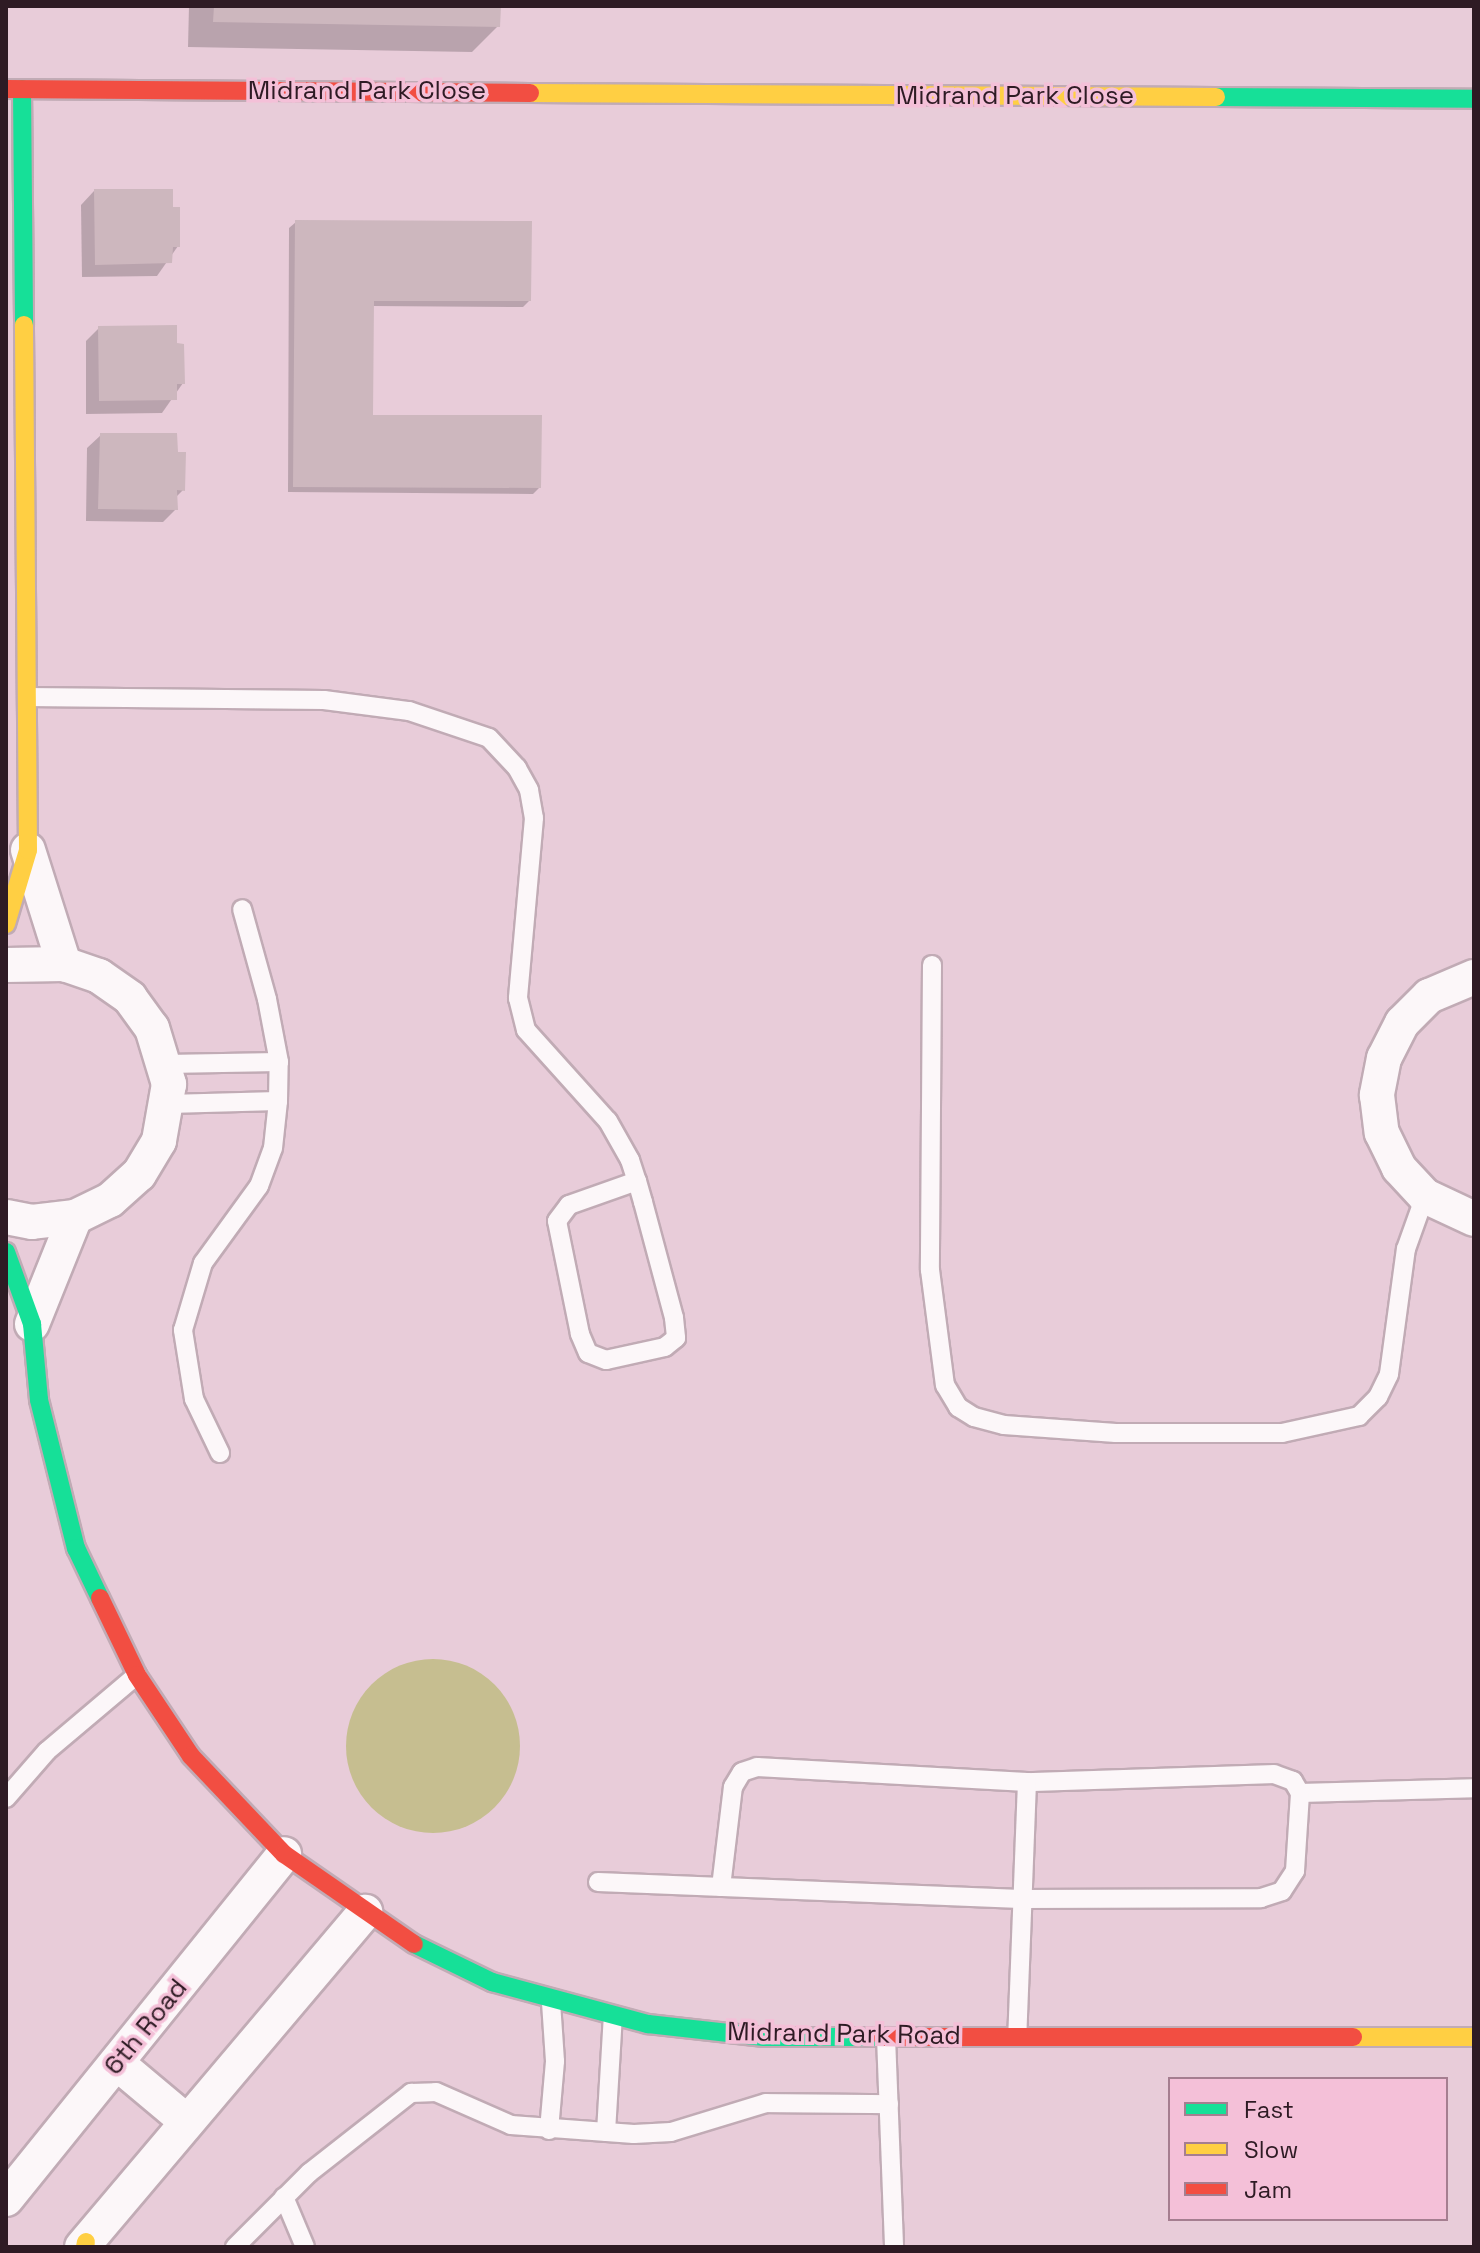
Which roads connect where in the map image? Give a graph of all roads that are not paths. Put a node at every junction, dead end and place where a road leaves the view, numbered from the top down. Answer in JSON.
{"nodes":[{"id":1,"x":14,"y":89,"type":"edge"},
{"id":2,"x":1474,"y":99,"type":"edge"},
{"id":3,"x":14,"y":331,"type":"edge"},
{"id":4,"x":19,"y":678,"type":"edge"},
{"id":5,"x":28,"y":850,"type":"junction"},
{"id":6,"x":242,"y":909,"type":"dead end"},
{"id":7,"x":6,"y":924,"type":"edge"},
{"id":8,"x":64,"y":964,"type":"junction"},
{"id":9,"x":6,"y":965,"type":"edge"},
{"id":10,"x":932,"y":965,"type":"dead end"},
{"id":11,"x":1474,"y":977,"type":"edge"},
{"id":12,"x":279,"y":1062,"type":"junction"},
{"id":13,"x":166,"y":1064,"type":"junction"},
{"id":14,"x":278,"y":1101,"type":"junction"},
{"id":15,"x":168,"y":1104,"type":"junction"},
{"id":16,"x":637,"y":1181,"type":"junction"},
{"id":17,"x":1425,"y":1196,"type":"junction"},
{"id":18,"x":6,"y":1217,"type":"edge"},
{"id":19,"x":75,"y":1217,"type":"junction"},
{"id":20,"x":1474,"y":1219,"type":"edge"},
{"id":21,"x":6,"y":1252,"type":"edge"},
{"id":22,"x":32,"y":1324,"type":"junction"},
{"id":23,"x":220,"y":1453,"type":"dead end"},
{"id":24,"x":137,"y":1675,"type":"junction"},
{"id":25,"x":1027,"y":1782,"type":"junction"},
{"id":26,"x":1474,"y":1788,"type":"edge"},
{"id":27,"x":1300,"y":1793,"type":"junction"},
{"id":28,"x":6,"y":1798,"type":"edge"},
{"id":29,"x":284,"y":1854,"type":"junction"},
{"id":30,"x":598,"y":1882,"type":"dead end"},
{"id":31,"x":721,"y":1887,"type":"junction"},
{"id":32,"x":1021,"y":1899,"type":"junction"},
{"id":33,"x":365,"y":1912,"type":"junction"},
{"id":34,"x":551,"y":2000,"type":"junction"},
{"id":35,"x":613,"y":2015,"type":"junction"},
{"id":36,"x":886,"y":2037,"type":"junction"},
{"id":37,"x":1017,"y":2037,"type":"junction"},
{"id":38,"x":1474,"y":2037,"type":"edge"},
{"id":39,"x":118,"y":2064,"type":"junction"},
{"id":40,"x":889,"y":2104,"type":"junction"},
{"id":41,"x":187,"y":2122,"type":"junction"},
{"id":42,"x":549,"y":2130,"type":"junction"},
{"id":43,"x":606,"y":2132,"type":"junction"},
{"id":44,"x":284,"y":2197,"type":"junction"},
{"id":45,"x":6,"y":2199,"type":"edge"},
{"id":46,"x":84,"y":2245,"type":"edge"},
{"id":47,"x":235,"y":2247,"type":"edge"},
{"id":48,"x":305,"y":2247,"type":"edge"},
{"id":49,"x":894,"y":2247,"type":"edge"}],
"edges":[{"from":1,"to":2,"type":"street","name":"Midrand Park Close"},
{"from":1,"to":3,"type":"street","name":"Midrand Park Close"},
{"from":3,"to":4,"type":"street","name":"Midrand Park Close"},
{"from":4,"to":5,"type":"street","name":"Midrand Park Close"},
{"from":4,"to":16,"type":"lane"},
{"from":5,"to":7,"type":"street","name":"Midrand Park Close"},
{"from":5,"to":8,"type":"street","name":"Midrand Park Close"},
{"from":6,"to":12,"type":"lane"},
{"from":8,"to":9,"type":"street"},
{"from":8,"to":13,"type":"street"},
{"from":10,"to":17,"type":"lane"},
{"from":11,"to":17,"type":"street"},
{"from":12,"to":13,"type":"lane"},
{"from":12,"to":14,"type":"lane"},
{"from":13,"to":15,"type":"street"},
{"from":14,"to":15,"type":"lane"},
{"from":14,"to":23,"type":"lane"},
{"from":15,"to":19,"type":"street"},
{"from":16,"to":16,"type":"lane"},
{"from":17,"to":20,"type":"street"},
{"from":18,"to":19,"type":"street"},
{"from":19,"to":22,"type":"street","name":"Midrand Park Road"},
{"from":21,"to":22,"type":"street","name":"Midrand Park Road"},
{"from":22,"to":24,"type":"street","name":"Midrand Park Road"},
{"from":24,"to":28,"type":"lane"},
{"from":24,"to":29,"type":"street","name":"Midrand Park Road"},
{"from":25,"to":27,"type":"lane"},
{"from":25,"to":31,"type":"lane"},
{"from":25,"to":32,"type":"lane"},
{"from":26,"to":27,"type":"lane"},
{"from":27,"to":32,"type":"lane"},
{"from":29,"to":33,"type":"street","name":"Midrand Park Road"},
{"from":29,"to":39,"type":"street","name":"6th Road"},
{"from":30,"to":31,"type":"lane"},
{"from":31,"to":32,"type":"lane"},
{"from":32,"to":37,"type":"lane"},
{"from":33,"to":34,"type":"street","name":"Midrand Park Road"},
{"from":33,"to":41,"type":"street"},
{"from":34,"to":35,"type":"street","name":"Midrand Park Road"},
{"from":34,"to":42,"type":"lane"},
{"from":35,"to":36,"type":"street","name":"Midrand Park Road"},
{"from":35,"to":43,"type":"lane"},
{"from":36,"to":37,"type":"street","name":"Midrand Park Road"},
{"from":36,"to":40,"type":"lane"},
{"from":37,"to":38,"type":"street","name":"Midrand Park Road"},
{"from":39,"to":41,"type":"street"},
{"from":39,"to":45,"type":"street","name":"6th Road"},
{"from":40,"to":43,"type":"lane"},
{"from":40,"to":49,"type":"lane"},
{"from":41,"to":46,"type":"street"},
{"from":42,"to":43,"type":"lane"},
{"from":42,"to":44,"type":"lane"},
{"from":44,"to":47,"type":"lane"},
{"from":44,"to":48,"type":"lane"}]}
